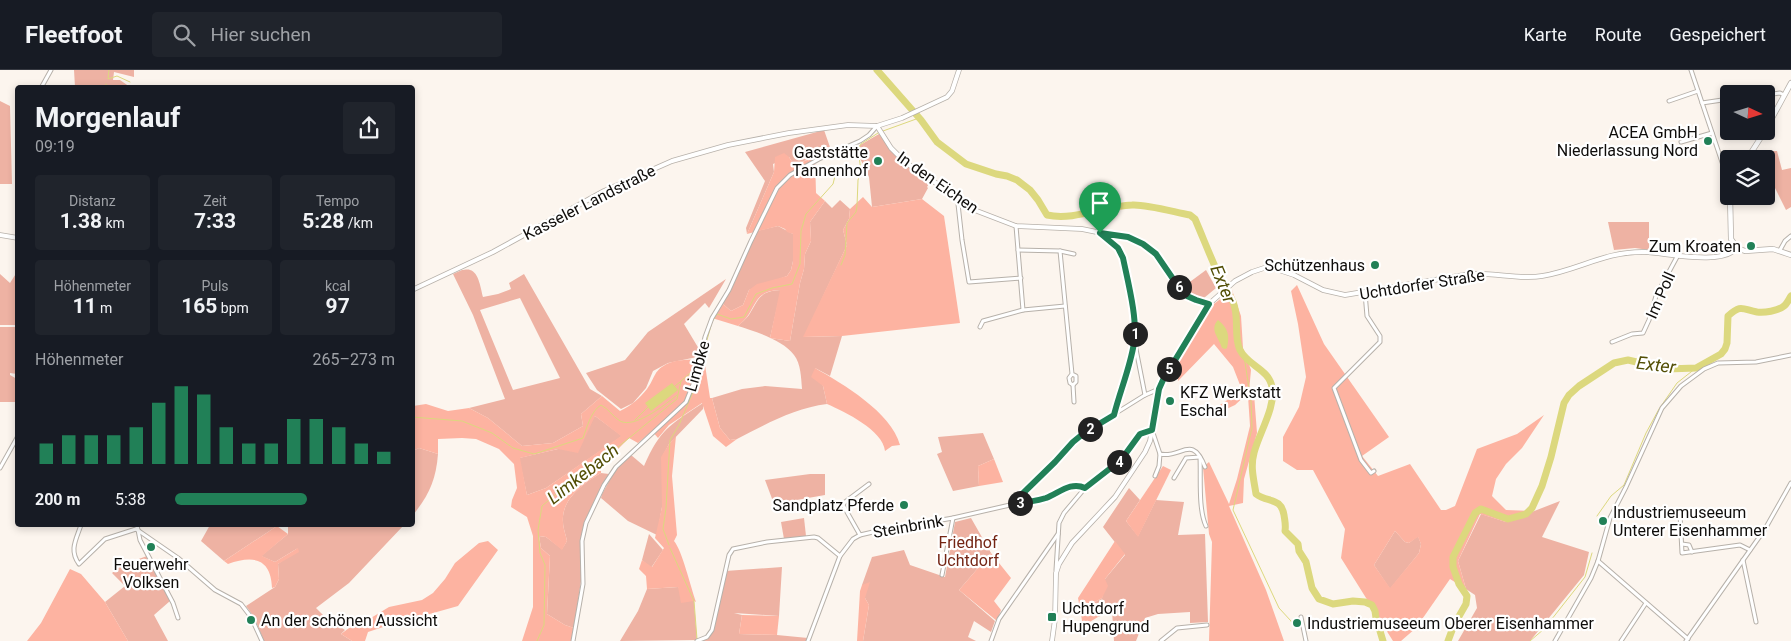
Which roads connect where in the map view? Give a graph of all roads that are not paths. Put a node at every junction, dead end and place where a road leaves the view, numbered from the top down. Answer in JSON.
{"nodes":[{"id":1,"x":51,"y":70,"type":"edge"},
{"id":2,"x":959,"y":70,"type":"edge"},
{"id":3,"x":1691,"y":70,"type":"edge"},
{"id":4,"x":1791,"y":83,"type":"edge"},
{"id":5,"x":43,"y":85,"type":"edge"},
{"id":6,"x":1698,"y":91,"type":"junction"},
{"id":7,"x":1775,"y":94,"type":"edge"},
{"id":8,"x":1784,"y":95,"type":"junction"},
{"id":9,"x":1720,"y":100,"type":"edge"},
{"id":10,"x":1669,"y":101,"type":"dead end"},
{"id":11,"x":1702,"y":102,"type":"junction"},
{"id":12,"x":1775,"y":112,"type":"edge"},
{"id":13,"x":877,"y":126,"type":"junction"},
{"id":14,"x":1712,"y":134,"type":"junction"},
{"id":15,"x":1681,"y":142,"type":"dead end"},
{"id":16,"x":1720,"y":157,"type":"edge"},
{"id":17,"x":959,"y":199,"type":"junction"},
{"id":18,"x":1730,"y":205,"type":"edge"},
{"id":19,"x":1016,"y":226,"type":"junction"},
{"id":20,"x":1100,"y":233,"type":"junction"},
{"id":21,"x":0,"y":235,"type":"edge"},
{"id":22,"x":1791,"y":236,"type":"edge"},
{"id":23,"x":15,"y":238,"type":"edge"},
{"id":24,"x":1737,"y":248,"type":"junction"},
{"id":25,"x":1018,"y":250,"type":"junction"},
{"id":26,"x":1780,"y":250,"type":"junction"},
{"id":27,"x":1060,"y":251,"type":"junction"},
{"id":28,"x":1074,"y":254,"type":"dead end"},
{"id":29,"x":1678,"y":255,"type":"junction"},
{"id":30,"x":1791,"y":255,"type":"edge"},
{"id":31,"x":1021,"y":278,"type":"junction"},
{"id":32,"x":415,"y":289,"type":"edge"},
{"id":33,"x":1365,"y":293,"type":"junction"},
{"id":34,"x":1209,"y":304,"type":"junction"},
{"id":35,"x":1065,"y":306,"type":"junction"},
{"id":36,"x":1023,"y":310,"type":"junction"},
{"id":37,"x":980,"y":327,"type":"dead end"},
{"id":38,"x":1134,"y":342,"type":"junction"},
{"id":39,"x":1612,"y":342,"type":"dead end"},
{"id":40,"x":1791,"y":355,"type":"edge"},
{"id":41,"x":1159,"y":389,"type":"junction"},
{"id":42,"x":1145,"y":395,"type":"junction"},
{"id":43,"x":1074,"y":402,"type":"dead end"},
{"id":44,"x":1114,"y":415,"type":"junction"},
{"id":45,"x":1152,"y":430,"type":"junction"},
{"id":46,"x":15,"y":441,"type":"edge"},
{"id":47,"x":1160,"y":454,"type":"junction"},
{"id":48,"x":1200,"y":457,"type":"junction"},
{"id":49,"x":1205,"y":467,"type":"dead end"},
{"id":50,"x":0,"y":468,"type":"edge"},
{"id":51,"x":1374,"y":471,"type":"dead end"},
{"id":52,"x":1155,"y":476,"type":"dead end"},
{"id":53,"x":1174,"y":478,"type":"dead end"},
{"id":54,"x":1791,"y":483,"type":"edge"},
{"id":55,"x":869,"y":484,"type":"dead end"},
{"id":56,"x":1085,"y":488,"type":"junction"},
{"id":57,"x":1014,"y":502,"type":"junction"},
{"id":58,"x":1680,"y":514,"type":"dead end"},
{"id":59,"x":953,"y":518,"type":"junction"},
{"id":60,"x":1206,"y":526,"type":"dead end"},
{"id":61,"x":80,"y":527,"type":"edge"},
{"id":62,"x":137,"y":527,"type":"edge"},
{"id":63,"x":1058,"y":534,"type":"junction"},
{"id":64,"x":860,"y":535,"type":"junction"},
{"id":65,"x":1682,"y":544,"type":"junction"},
{"id":66,"x":1750,"y":550,"type":"junction"},
{"id":67,"x":1692,"y":552,"type":"junction"},
{"id":68,"x":840,"y":556,"type":"junction"},
{"id":69,"x":1598,"y":560,"type":"junction"},
{"id":70,"x":1743,"y":560,"type":"junction"},
{"id":71,"x":1056,"y":573,"type":"junction"},
{"id":72,"x":942,"y":575,"type":"dead end"},
{"id":73,"x":1646,"y":602,"type":"junction"},
{"id":74,"x":1301,"y":617,"type":"dead end"},
{"id":75,"x":178,"y":618,"type":"dead end"},
{"id":76,"x":1756,"y":622,"type":"dead end"},
{"id":77,"x":1207,"y":625,"type":"dead end"},
{"id":78,"x":1556,"y":640,"type":"edge"},
{"id":79,"x":1687,"y":640,"type":"edge"},
{"id":80,"x":262,"y":641,"type":"edge"},
{"id":81,"x":574,"y":641,"type":"edge"},
{"id":82,"x":697,"y":641,"type":"edge"},
{"id":83,"x":808,"y":641,"type":"edge"},
{"id":84,"x":991,"y":641,"type":"edge"},
{"id":85,"x":1052,"y":641,"type":"edge"},
{"id":86,"x":1161,"y":641,"type":"edge"},
{"id":87,"x":1306,"y":641,"type":"edge"},
{"id":88,"x":1551,"y":641,"type":"edge"},
{"id":89,"x":1621,"y":641,"type":"edge"}],
"edges":[{"from":1,"to":5,"type":"street"},
{"from":2,"to":13,"type":"street","name":"Kasseler Landstraße"},
{"from":3,"to":6,"type":"street"},
{"from":4,"to":8,"type":"main road"},
{"from":6,"to":10,"type":"street"},
{"from":6,"to":11,"type":"street"},
{"from":7,"to":8,"type":"street"},
{"from":8,"to":12,"type":"main road"},
{"from":9,"to":11,"type":"street"},
{"from":11,"to":14,"type":"street"},
{"from":13,"to":17,"type":"street","name":"In den Eichen"},
{"from":13,"to":32,"type":"street","name":"Kasseler Landstraße"},
{"from":13,"to":81,"type":"street","name":"Limbke"},
{"from":14,"to":15,"type":"street"},
{"from":14,"to":16,"type":"street"},
{"from":17,"to":19,"type":"street","name":"In den Eichen"},
{"from":17,"to":31,"type":"street"},
{"from":18,"to":24,"type":"main road"},
{"from":19,"to":20,"type":"street","name":"In den Eichen"},
{"from":19,"to":25,"type":"street"},
{"from":20,"to":34,"type":"street","name":"In den Eichen"},
{"from":20,"to":38,"type":"street"},
{"from":21,"to":23,"type":"street"},
{"from":22,"to":26,"type":"street"},
{"from":24,"to":26,"type":"main road"},
{"from":24,"to":29,"type":"street","name":"Uchtdorfer Straße"},
{"from":25,"to":27,"type":"street"},
{"from":25,"to":31,"type":"street"},
{"from":26,"to":30,"type":"main road"},
{"from":27,"to":28,"type":"street"},
{"from":27,"to":35,"type":"street"},
{"from":29,"to":33,"type":"street","name":"Uchtdorfer Straße"},
{"from":29,"to":39,"type":"street","name":"Im Poll"},
{"from":31,"to":36,"type":"street"},
{"from":33,"to":34,"type":"street","name":"Uchtdorfer Straße"},
{"from":33,"to":51,"type":"street"},
{"from":34,"to":41,"type":"street","name":"Uchtdorfer Straße"},
{"from":35,"to":36,"type":"street"},
{"from":35,"to":43,"type":"street"},
{"from":36,"to":37,"type":"street"},
{"from":38,"to":42,"type":"street"},
{"from":38,"to":44,"type":"street"},
{"from":40,"to":69,"type":"street"},
{"from":41,"to":42,"type":"street","name":"Steinbrink"},
{"from":41,"to":45,"type":"street","name":"Uchtdorfer Straße"},
{"from":42,"to":44,"type":"street","name":"Steinbrink"},
{"from":44,"to":57,"type":"street","name":"Steinbrink"},
{"from":45,"to":47,"type":"street"},
{"from":45,"to":56,"type":"street"},
{"from":45,"to":71,"type":"street","name":"Uchtdorfer Straße"},
{"from":46,"to":50,"type":"street"},
{"from":47,"to":48,"type":"street"},
{"from":47,"to":52,"type":"street"},
{"from":48,"to":49,"type":"street"},
{"from":48,"to":53,"type":"street"},
{"from":48,"to":60,"type":"street"},
{"from":54,"to":66,"type":"street"},
{"from":55,"to":64,"type":"street"},
{"from":56,"to":57,"type":"street","name":"Steinbrink"},
{"from":56,"to":63,"type":"street"},
{"from":57,"to":59,"type":"street","name":"Steinbrink"},
{"from":58,"to":65,"type":"street"},
{"from":59,"to":64,"type":"street","name":"Steinbrink"},
{"from":59,"to":72,"type":"street"},
{"from":61,"to":62,"type":"street"},
{"from":62,"to":75,"type":"street"},
{"from":62,"to":80,"type":"street"},
{"from":63,"to":71,"type":"street"},
{"from":63,"to":84,"type":"street"},
{"from":64,"to":68,"type":"street","name":"Steinbrink"},
{"from":65,"to":67,"type":"street"},
{"from":65,"to":67,"type":"street"},
{"from":66,"to":67,"type":"street"},
{"from":66,"to":70,"type":"street"},
{"from":68,"to":82,"type":"street"},
{"from":68,"to":83,"type":"street","name":"Steinbrink"},
{"from":69,"to":73,"type":"street"},
{"from":69,"to":78,"type":"street"},
{"from":70,"to":76,"type":"street"},
{"from":70,"to":79,"type":"street"},
{"from":71,"to":85,"type":"street"},
{"from":73,"to":79,"type":"street"},
{"from":73,"to":89,"type":"street"},
{"from":74,"to":87,"type":"street"},
{"from":77,"to":86,"type":"street"},
{"from":78,"to":88,"type":"street"}]}
